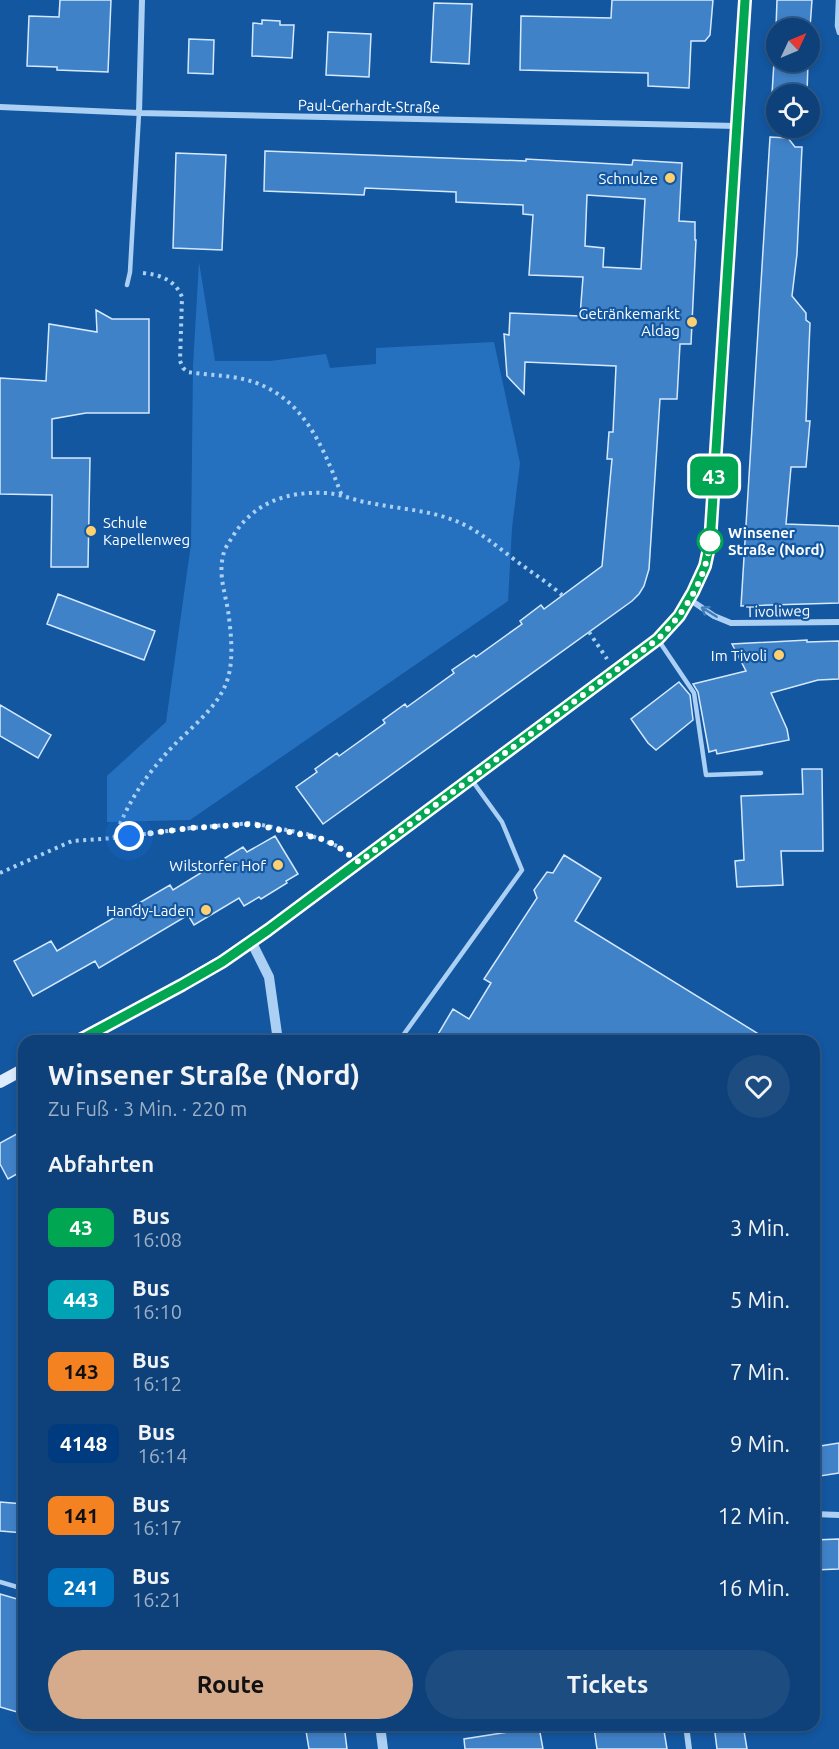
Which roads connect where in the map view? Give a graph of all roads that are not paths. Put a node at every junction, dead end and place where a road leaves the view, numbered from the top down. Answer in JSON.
{"nodes":[{"id":1,"x":142,"y":0,"type":"edge"},
{"id":2,"x":746,"y":0,"type":"edge"},
{"id":3,"x":838,"y":0,"type":"edge"},
{"id":4,"x":839,"y":33,"type":"edge"},
{"id":5,"x":0,"y":107,"type":"edge"},
{"id":6,"x":139,"y":113,"type":"junction"},
{"id":7,"x":737,"y":126,"type":"junction"},
{"id":8,"x":127,"y":285,"type":"dead end"},
{"id":9,"x":689,"y":599,"type":"junction"},
{"id":10,"x":839,"y":622,"type":"edge"},
{"id":11,"x":658,"y":639,"type":"junction"},
{"id":12,"x":761,"y":773,"type":"dead end"},
{"id":13,"x":471,"y":779,"type":"junction"},
{"id":14,"x":251,"y":941,"type":"junction"},
{"id":15,"x":89,"y":1035,"type":"edge"},
{"id":16,"x":277,"y":1035,"type":"edge"},
{"id":17,"x":403,"y":1035,"type":"edge"},
{"id":18,"x":18,"y":1072,"type":"edge"},
{"id":19,"x":0,"y":1082,"type":"edge"},
{"id":20,"x":820,"y":1514,"type":"edge"},
{"id":21,"x":839,"y":1515,"type":"edge"},
{"id":22,"x":0,"y":1582,"type":"edge"},
{"id":23,"x":18,"y":1587,"type":"edge"},
{"id":24,"x":381,"y":1731,"type":"edge"},
{"id":25,"x":687,"y":1731,"type":"edge"},
{"id":26,"x":383,"y":1749,"type":"edge"},
{"id":27,"x":689,"y":1749,"type":"edge"}],
"edges":[{"from":1,"to":6,"type":"street"},
{"from":2,"to":7,"type":"main road"},
{"from":3,"to":4,"type":"lane"},
{"from":5,"to":6,"type":"street","name":"Paul-Gerhardt-Straße"},
{"from":6,"to":7,"type":"street","name":"Paul-Gerhardt-Straße"},
{"from":6,"to":8,"type":"lane"},
{"from":7,"to":9,"type":"main road"},
{"from":10,"to":9,"type":"street","name":"Tivoliweg","one_way":true},
{"from":9,"to":11,"type":"main road"},
{"from":11,"to":12,"type":"lane"},
{"from":11,"to":13,"type":"main road"},
{"from":13,"to":14,"type":"main road"},
{"from":13,"to":17,"type":"lane"},
{"from":14,"to":15,"type":"main road"},
{"from":14,"to":16,"type":"street"},
{"from":18,"to":19,"type":"main road"},
{"from":20,"to":21,"type":"street"},
{"from":22,"to":23,"type":"lane"},
{"from":24,"to":26,"type":"street"},
{"from":25,"to":27,"type":"street"}]}
